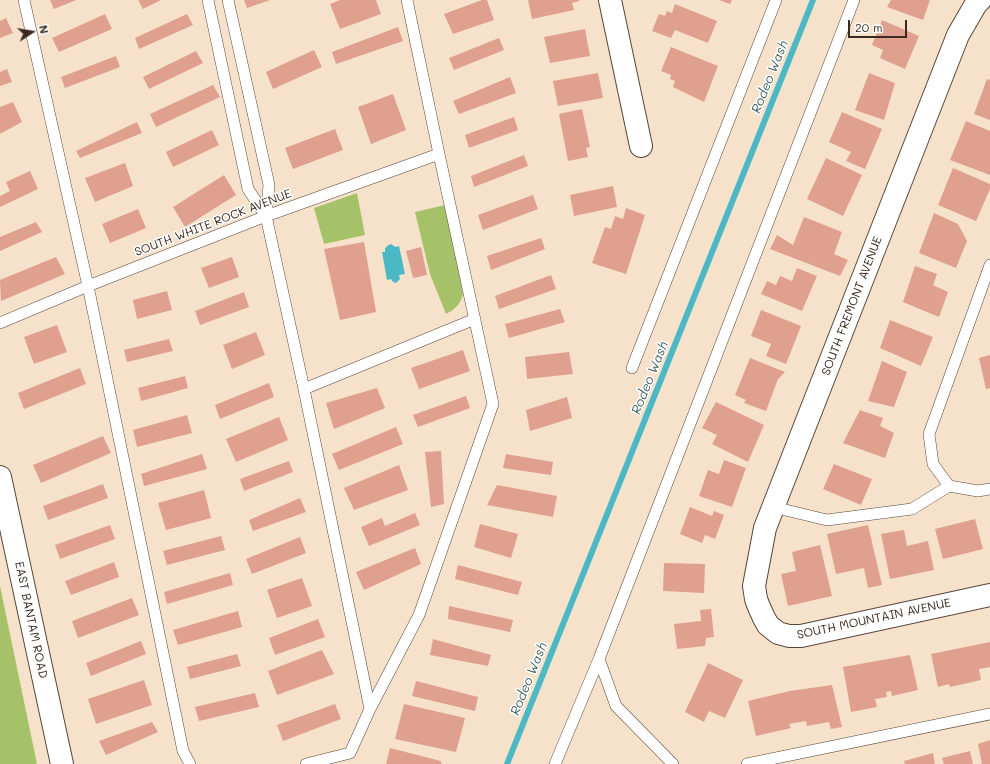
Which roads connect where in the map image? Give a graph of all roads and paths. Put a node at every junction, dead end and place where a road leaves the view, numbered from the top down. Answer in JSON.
{"nodes":[{"id":1,"x":24,"y":0,"type":"edge"},
{"id":2,"x":208,"y":0,"type":"edge"},
{"id":3,"x":228,"y":0,"type":"edge"},
{"id":4,"x":407,"y":0,"type":"edge"},
{"id":5,"x":610,"y":0,"type":"edge"},
{"id":6,"x":776,"y":0,"type":"edge"},
{"id":7,"x":854,"y":0,"type":"edge"},
{"id":8,"x":980,"y":0,"type":"edge"},
{"id":9,"x":641,"y":146,"type":"dead end"},
{"id":10,"x":439,"y":154,"type":"junction"},
{"id":11,"x":266,"y":216,"type":"junction"},
{"id":12,"x":990,"y":265,"type":"edge"},
{"id":13,"x":88,"y":286,"type":"junction"},
{"id":14,"x":475,"y":320,"type":"junction"},
{"id":15,"x":0,"y":322,"type":"edge"},
{"id":16,"x":632,"y":368,"type":"dead end"},
{"id":17,"x":304,"y":389,"type":"junction"},
{"id":18,"x":0,"y":477,"type":"edge"},
{"id":19,"x":949,"y":486,"type":"junction"},
{"id":20,"x":990,"y":489,"type":"edge"},
{"id":21,"x":773,"y":507,"type":"junction"},
{"id":22,"x":990,"y":595,"type":"edge"},
{"id":23,"x":767,"y":628,"type":"joint"},
{"id":24,"x":599,"y":658,"type":"junction"},
{"id":25,"x":370,"y":709,"type":"junction"},
{"id":26,"x":990,"y":714,"type":"edge"},
{"id":27,"x":62,"y":764,"type":"edge"},
{"id":28,"x":190,"y":764,"type":"edge"},
{"id":29,"x":306,"y":764,"type":"edge"},
{"id":30,"x":555,"y":764,"type":"edge"},
{"id":31,"x":672,"y":764,"type":"edge"},
{"id":32,"x":747,"y":764,"type":"edge"}],
"edges":[{"from":1,"to":13,"type":"lane"},
{"from":2,"to":11,"type":"lane"},
{"from":3,"to":11,"type":"lane"},
{"from":4,"to":10,"type":"lane"},
{"from":5,"to":9,"type":"street"},
{"from":6,"to":16,"type":"lane"},
{"from":7,"to":24,"type":"lane"},
{"from":8,"to":21,"type":"street","name":"SOUTH FREMONT AVENUE"},
{"from":10,"to":11,"type":"lane","name":"SOUTH WHITE ROCK AVENUE"},
{"from":10,"to":14,"type":"lane"},
{"from":11,"to":13,"type":"lane","name":"SOUTH WHITE ROCK AVENUE"},
{"from":11,"to":17,"type":"lane"},
{"from":12,"to":19,"type":"lane"},
{"from":13,"to":15,"type":"lane","name":"SOUTH WHITE ROCK AVENUE"},
{"from":13,"to":28,"type":"lane"},
{"from":14,"to":17,"type":"lane"},
{"from":14,"to":25,"type":"lane"},
{"from":17,"to":25,"type":"lane"},
{"from":18,"to":27,"type":"street","name":"EAST BANTAM ROAD"},
{"from":19,"to":20,"type":"lane"},
{"from":19,"to":21,"type":"lane"},
{"from":21,"to":23,"type":"street","name":"SOUTH FREMONT AVENUE"},
{"from":22,"to":23,"type":"street","name":"SOUTH MOUNTAIN AVENUE"},
{"from":24,"to":30,"type":"lane"},
{"from":24,"to":31,"type":"lane"},
{"from":25,"to":29,"type":"lane"},
{"from":26,"to":32,"type":"lane"}]}
